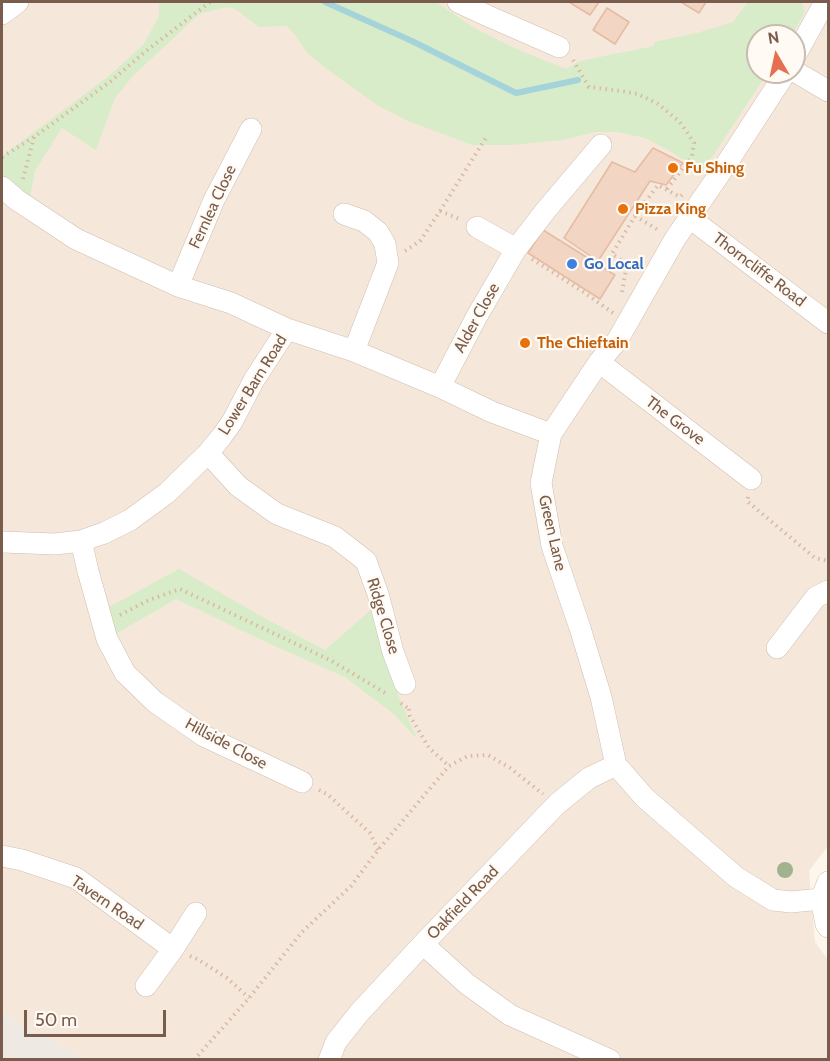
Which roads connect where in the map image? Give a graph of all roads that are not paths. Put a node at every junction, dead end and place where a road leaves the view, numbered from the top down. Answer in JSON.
{"nodes":[{"id":1,"x":18,"y":2,"type":"edge"},
{"id":2,"x":459,"y":2,"type":"edge"},
{"id":3,"x":825,"y":2,"type":"edge"},
{"id":4,"x":2,"y":14,"type":"edge"},
{"id":5,"x":806,"y":36,"type":"edge"},
{"id":6,"x":559,"y":47,"type":"road end"},
{"id":7,"x":806,"y":78,"type":"edge"},
{"id":8,"x":778,"y":84,"type":"edge"},
{"id":9,"x":828,"y":92,"type":"edge"},
{"id":10,"x":251,"y":129,"type":"dead end"},
{"id":11,"x":601,"y":146,"type":"dead end"},
{"id":12,"x":9,"y":193,"type":"edge"},
{"id":13,"x":344,"y":214,"type":"dead end"},
{"id":14,"x":690,"y":218,"type":"junction"},
{"id":15,"x":477,"y":227,"type":"dead end"},
{"id":16,"x":516,"y":249,"type":"junction"},
{"id":17,"x":178,"y":286,"type":"junction"},
{"id":18,"x":828,"y":322,"type":"edge"},
{"id":19,"x":287,"y":329,"type":"junction"},
{"id":20,"x":354,"y":351,"type":"junction"},
{"id":21,"x":599,"y":362,"type":"junction"},
{"id":22,"x":440,"y":387,"type":"junction"},
{"id":23,"x":551,"y":434,"type":"junction"},
{"id":24,"x":208,"y":453,"type":"junction"},
{"id":25,"x":751,"y":479,"type":"road end"},
{"id":26,"x":81,"y":541,"type":"junction"},
{"id":27,"x":2,"y":542,"type":"edge"},
{"id":28,"x":828,"y":591,"type":"edge"},
{"id":29,"x":777,"y":648,"type":"dead end"},
{"id":30,"x":399,"y":694,"type":"road end"},
{"id":31,"x":616,"y":765,"type":"junction"},
{"id":32,"x":302,"y":782,"type":"road end"},
{"id":33,"x":2,"y":856,"type":"edge"},
{"id":34,"x":825,"y":891,"type":"edge"},
{"id":35,"x":196,"y":913,"type":"dead end"},
{"id":36,"x":828,"y":927,"type":"edge"},
{"id":37,"x":423,"y":944,"type":"junction"},
{"id":38,"x":173,"y":949,"type":"junction"},
{"id":39,"x":146,"y":986,"type":"dead end"},
{"id":40,"x":329,"y":1059,"type":"edge"},
{"id":41,"x":610,"y":1059,"type":"edge"}],
"edges":[{"from":1,"to":4,"type":"street"},
{"from":2,"to":6,"type":"street"},
{"from":3,"to":5,"type":"street"},
{"from":7,"to":9,"type":"street"},
{"from":8,"to":14,"type":"street","name":"Green Lane"},
{"from":10,"to":17,"type":"street","name":"Fernlea Close"},
{"from":11,"to":16,"type":"street","name":"Alder Close"},
{"from":12,"to":17,"type":"street","name":"Lower Barn Road"},
{"from":13,"to":20,"type":"street"},
{"from":14,"to":18,"type":"street","name":"Thorncliffe Road"},
{"from":14,"to":21,"type":"street","name":"Green Lane"},
{"from":15,"to":16,"type":"street"},
{"from":16,"to":22,"type":"street","name":"Alder Close"},
{"from":17,"to":19,"type":"street","name":"Lower Barn Road"},
{"from":19,"to":20,"type":"street","name":"Lower Barn Road"},
{"from":19,"to":24,"type":"street","name":"Lower Barn Road"},
{"from":20,"to":22,"type":"street","name":"Lower Barn Road"},
{"from":21,"to":23,"type":"street","name":"Green Lane"},
{"from":21,"to":25,"type":"street","name":"The Grove"},
{"from":22,"to":23,"type":"street","name":"Lower Barn Road"},
{"from":23,"to":31,"type":"street","name":"Green Lane"},
{"from":24,"to":26,"type":"street","name":"Lower Barn Road"},
{"from":24,"to":30,"type":"street","name":"Ridge Close"},
{"from":26,"to":27,"type":"street","name":"Lower Barn Road"},
{"from":26,"to":32,"type":"street","name":"Hillside Close"},
{"from":28,"to":29,"type":"street"},
{"from":31,"to":34,"type":"street","name":"Green Lane"},
{"from":31,"to":37,"type":"street","name":"Oakfield Road"},
{"from":33,"to":38,"type":"street","name":"Tavern Road"},
{"from":34,"to":36,"type":"street"},
{"from":35,"to":38,"type":"street"},
{"from":37,"to":40,"type":"street","name":"Oakfield Road"},
{"from":37,"to":41,"type":"street"},
{"from":38,"to":39,"type":"street"}]}
